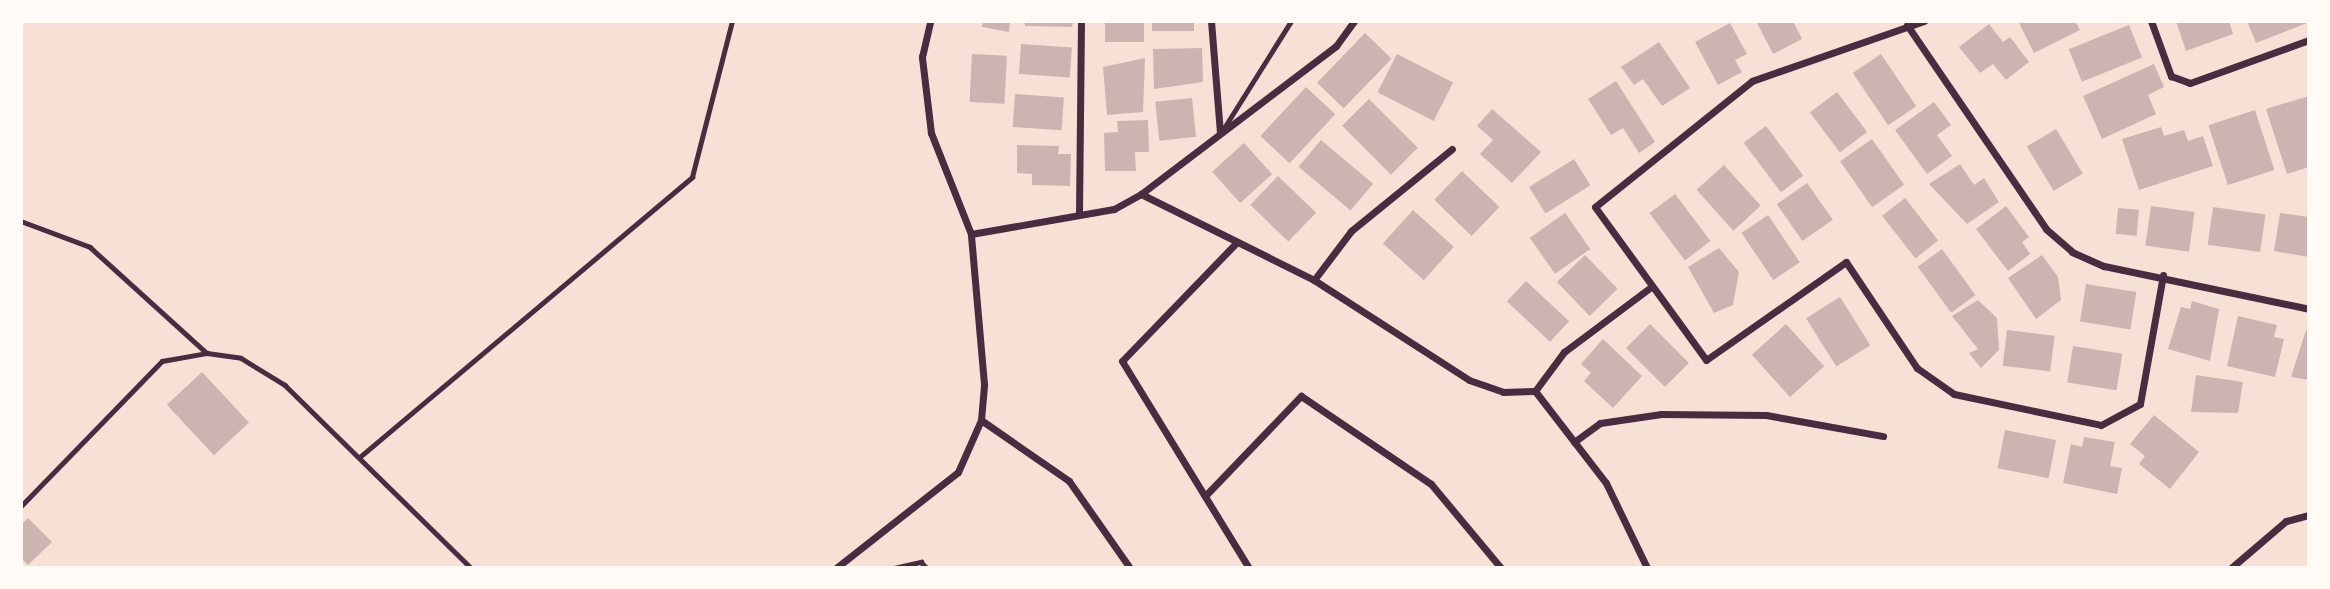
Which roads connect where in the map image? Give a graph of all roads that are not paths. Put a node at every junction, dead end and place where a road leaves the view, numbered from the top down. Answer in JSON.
{"nodes":[{"id":1,"x":930,"y":21,"type":"edge"},
{"id":2,"x":1081,"y":21,"type":"edge"},
{"id":3,"x":1211,"y":21,"type":"edge"},
{"id":4,"x":1291,"y":21,"type":"edge"},
{"id":5,"x":1354,"y":21,"type":"edge"},
{"id":6,"x":1924,"y":21,"type":"edge"},
{"id":7,"x":2151,"y":21,"type":"edge"},
{"id":8,"x":1907,"y":25,"type":"junction"},
{"id":9,"x":2309,"y":40,"type":"edge"},
{"id":10,"x":1220,"y":133,"type":"junction"},
{"id":11,"x":1452,"y":149,"type":"dead end"},
{"id":12,"x":1141,"y":194,"type":"junction"},
{"id":13,"x":1079,"y":213,"type":"junction"},
{"id":14,"x":971,"y":234,"type":"junction"},
{"id":15,"x":1237,"y":242,"type":"junction"},
{"id":16,"x":2162,"y":275,"type":"junction"},
{"id":17,"x":1314,"y":280,"type":"junction"},
{"id":18,"x":1651,"y":287,"type":"junction"},
{"id":19,"x":2309,"y":309,"type":"edge"},
{"id":20,"x":1535,"y":391,"type":"junction"},
{"id":21,"x":981,"y":420,"type":"junction"},
{"id":22,"x":1883,"y":436,"type":"dead end"},
{"id":23,"x":1574,"y":442,"type":"junction"},
{"id":24,"x":1205,"y":496,"type":"junction"},
{"id":25,"x":2309,"y":515,"type":"edge"},
{"id":26,"x":2241,"y":564,"type":"edge"},
{"id":27,"x":836,"y":568,"type":"edge"},
{"id":28,"x":1130,"y":568,"type":"edge"},
{"id":29,"x":1249,"y":568,"type":"edge"},
{"id":30,"x":1501,"y":568,"type":"edge"},
{"id":31,"x":1647,"y":568,"type":"edge"},
{"id":32,"x":2231,"y":568,"type":"edge"}],
"edges":[{"from":1,"to":14,"type":"street"},
{"from":2,"to":13,"type":"street"},
{"from":3,"to":10,"type":"street"},
{"from":4,"to":10,"type":"lane"},
{"from":5,"to":10,"type":"street"},
{"from":6,"to":8,"type":"street"},
{"from":7,"to":9,"type":"street"},
{"from":8,"to":16,"type":"street"},
{"from":8,"to":18,"type":"street"},
{"from":10,"to":12,"type":"street"},
{"from":11,"to":17,"type":"street"},
{"from":12,"to":13,"type":"street"},
{"from":12,"to":15,"type":"street"},
{"from":13,"to":14,"type":"street"},
{"from":14,"to":21,"type":"street"},
{"from":15,"to":17,"type":"street"},
{"from":15,"to":24,"type":"street"},
{"from":16,"to":18,"type":"street"},
{"from":16,"to":19,"type":"street"},
{"from":17,"to":20,"type":"street"},
{"from":18,"to":20,"type":"street"},
{"from":20,"to":23,"type":"street"},
{"from":21,"to":27,"type":"street"},
{"from":21,"to":28,"type":"street"},
{"from":22,"to":23,"type":"street"},
{"from":23,"to":31,"type":"street"},
{"from":24,"to":29,"type":"street"},
{"from":24,"to":30,"type":"street"},
{"from":25,"to":26,"type":"street"},
{"from":26,"to":32,"type":"street"}]}
